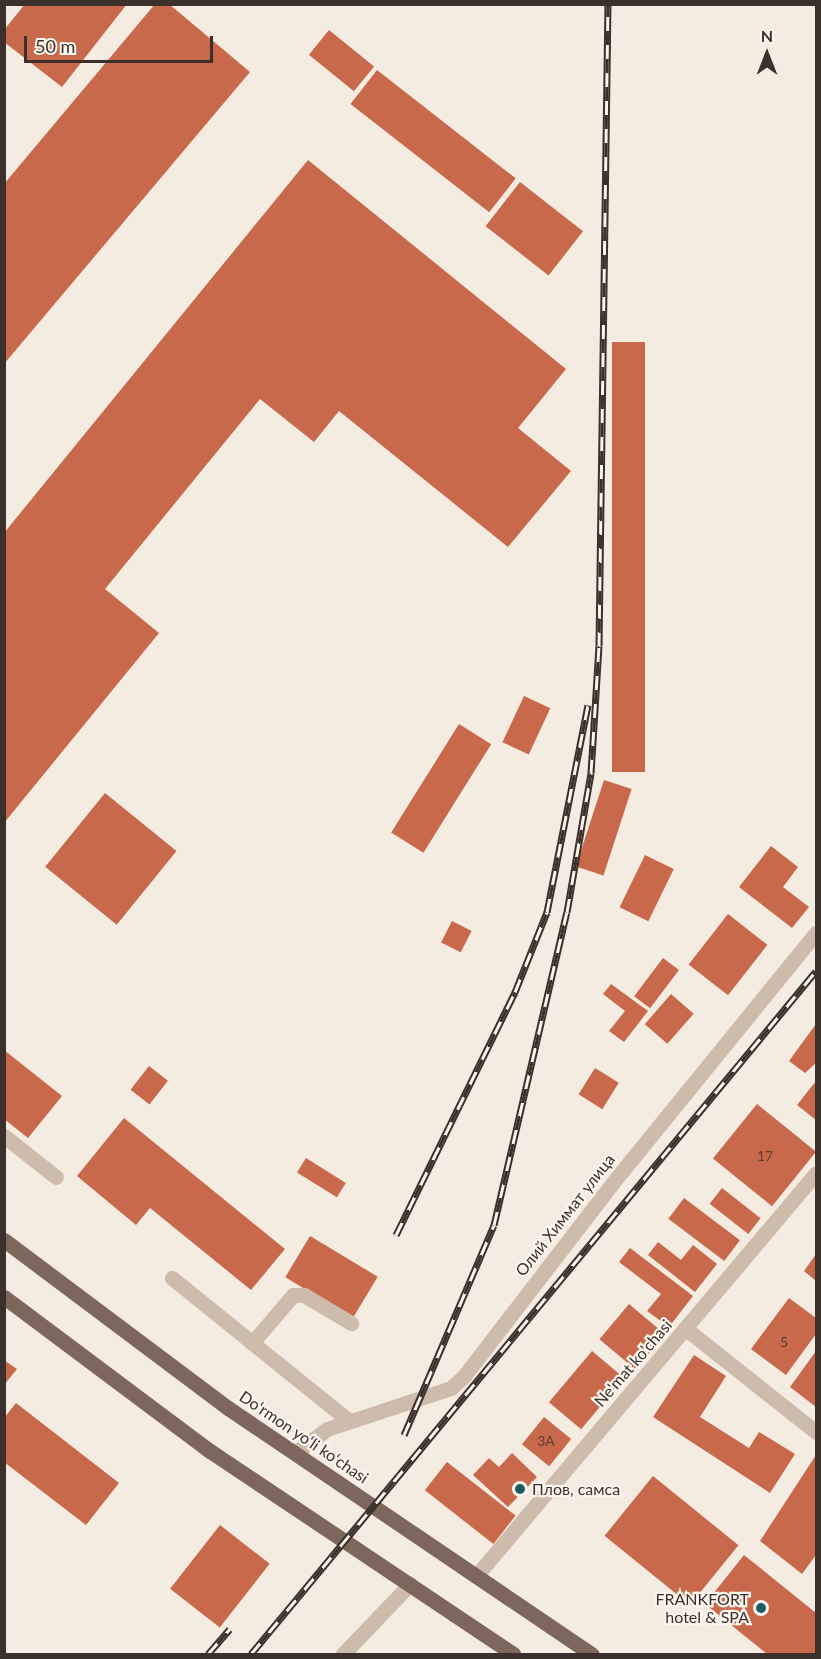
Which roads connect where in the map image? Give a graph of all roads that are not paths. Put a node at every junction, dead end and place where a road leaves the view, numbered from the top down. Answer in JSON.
{"nodes":[{"id":1,"x":816,"y":933,"type":"edge"},
{"id":2,"x":4,"y":1136,"type":"edge"},
{"id":3,"x":816,"y":1173,"type":"edge"},
{"id":4,"x":56,"y":1177,"type":"dead end"},
{"id":5,"x":4,"y":1240,"type":"edge"},
{"id":6,"x":172,"y":1278,"type":"dead end"},
{"id":7,"x":4,"y":1297,"type":"edge"},
{"id":8,"x":351,"y":1323,"type":"dead end"},
{"id":9,"x":686,"y":1329,"type":"junction"},
{"id":10,"x":252,"y":1343,"type":"junction"},
{"id":11,"x":348,"y":1420,"type":"junction"},
{"id":12,"x":816,"y":1432,"type":"edge"},
{"id":13,"x":296,"y":1453,"type":"junction"},
{"id":14,"x":476,"y":1576,"type":"junction"},
{"id":15,"x":410,"y":1584,"type":"junction"},
{"id":16,"x":343,"y":1654,"type":"edge"},
{"id":17,"x":513,"y":1654,"type":"edge"},
{"id":18,"x":591,"y":1654,"type":"edge"}],
"edges":[{"from":1,"to":11,"type":"street","name":"Олий Химмат улица"},
{"from":2,"to":4,"type":"street"},
{"from":3,"to":9,"type":"street","name":"Ne'mat ko'chasi"},
{"from":5,"to":13,"type":"main road","name":"Do‘rmon yo‘li ko‘chasi"},
{"from":6,"to":10,"type":"street"},
{"from":7,"to":15,"type":"main road"},
{"from":8,"to":10,"type":"street"},
{"from":9,"to":12,"type":"street"},
{"from":9,"to":14,"type":"street","name":"Ne'mat ko'chasi"},
{"from":10,"to":11,"type":"street"},
{"from":11,"to":13,"type":"street","name":"Олий Химмат улица"},
{"from":13,"to":14,"type":"main road","name":"Do‘rmon yo‘li ko‘chasi"},
{"from":14,"to":18,"type":"main road","name":"Do‘rmon yo‘li ko‘chasi"},
{"from":15,"to":16,"type":"street"},
{"from":15,"to":17,"type":"main road"}]}
